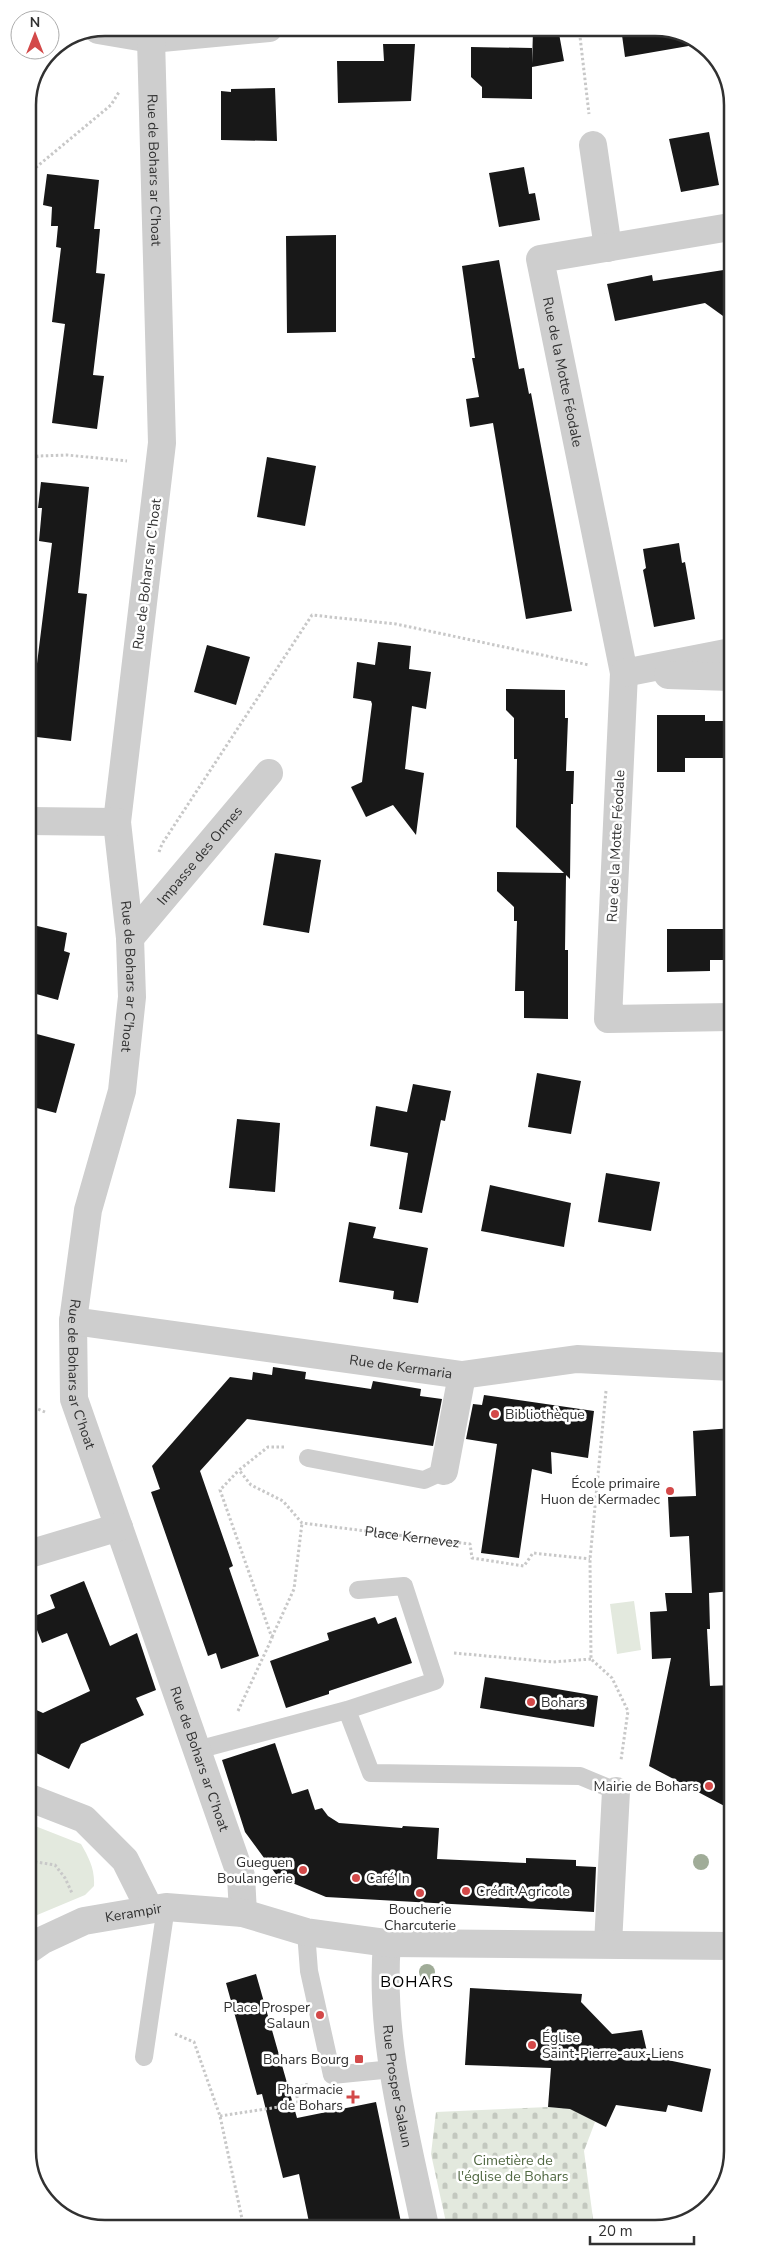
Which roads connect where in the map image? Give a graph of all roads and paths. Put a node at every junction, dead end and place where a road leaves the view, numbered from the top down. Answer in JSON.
{"nodes":[{"id":1,"x":133,"y":36,"type":"edge"},
{"id":2,"x":183,"y":36,"type":"edge"},
{"id":3,"x":580,"y":36,"type":"edge"},
{"id":4,"x":151,"y":39,"type":"junction"},
{"id":5,"x":121,"y":89,"type":"dead end"},
{"id":6,"x":593,"y":145,"type":"joint"},
{"id":7,"x":36,"y":167,"type":"edge"},
{"id":8,"x":724,"y":228,"type":"edge"},
{"id":9,"x":608,"y":248,"type":"junction"},
{"id":10,"x":36,"y":457,"type":"edge"},
{"id":11,"x":160,"y":464,"type":"junction"},
{"id":12,"x":724,"y":653,"type":"edge"},
{"id":13,"x":624,"y":673,"type":"junction"},
{"id":14,"x":724,"y":678,"type":"edge"},
{"id":15,"x":269,"y":774,"type":"dead end"},
{"id":16,"x":36,"y":821,"type":"edge"},
{"id":17,"x":117,"y":822,"type":"junction"},
{"id":18,"x":158,"y":854,"type":"dead end"},
{"id":19,"x":130,"y":938,"type":"junction"},
{"id":20,"x":724,"y":1017,"type":"edge"},
{"id":21,"x":73,"y":1321,"type":"junction"},
{"id":22,"x":609,"y":1361,"type":"junction"},
{"id":23,"x":724,"y":1367,"type":"edge"},
{"id":24,"x":462,"y":1374,"type":"junction"},
{"id":25,"x":308,"y":1458,"type":"joint"},
{"id":26,"x":239,"y":1470,"type":"junction"},
{"id":27,"x":444,"y":1471,"type":"joint"},
{"id":28,"x":302,"y":1523,"type":"junction"},
{"id":29,"x":119,"y":1527,"type":"junction"},
{"id":30,"x":36,"y":1552,"type":"edge"},
{"id":31,"x":590,"y":1559,"type":"junction"},
{"id":32,"x":358,"y":1590,"type":"dead end"},
{"id":33,"x":272,"y":1638,"type":"junction"},
{"id":34,"x":425,"y":1650,"type":"junction"},
{"id":35,"x":591,"y":1659,"type":"junction"},
{"id":36,"x":347,"y":1710,"type":"junction"},
{"id":37,"x":209,"y":1747,"type":"junction"},
{"id":38,"x":616,"y":1791,"type":"junction"},
{"id":39,"x":36,"y":1800,"type":"edge"},
{"id":40,"x":36,"y":1862,"type":"edge"},
{"id":41,"x":158,"y":1908,"type":"junction"},
{"id":42,"x":243,"y":1913,"type":"junction"},
{"id":43,"x":84,"y":1921,"type":"junction"},
{"id":44,"x":306,"y":1932,"type":"junction"},
{"id":45,"x":387,"y":1943,"type":"junction"},
{"id":46,"x":608,"y":1944,"type":"junction"},
{"id":47,"x":36,"y":1945,"type":"edge"},
{"id":48,"x":724,"y":1946,"type":"edge"},
{"id":49,"x":194,"y":2042,"type":"dead end"},
{"id":50,"x":144,"y":2057,"type":"dead end"},
{"id":51,"x":393,"y":2069,"type":"junction"},
{"id":52,"x":296,"y":2088,"type":"dead end"},
{"id":53,"x":220,"y":2116,"type":"junction"},
{"id":54,"x":242,"y":2220,"type":"edge"},
{"id":55,"x":424,"y":2220,"type":"edge"}],
"edges":[{"from":1,"to":4,"type":"street"},
{"from":2,"to":4,"type":"street"},
{"from":3,"to":6,"type":"path"},
{"from":4,"to":11,"type":"street","name":"Rue de Bohars ar C'hoat"},
{"from":5,"to":7,"type":"path"},
{"from":6,"to":9,"type":"street"},
{"from":8,"to":9,"type":"street","name":"Rue de la Motte Féodale"},
{"from":9,"to":13,"type":"street","name":"Rue de la Motte Féodale"},
{"from":10,"to":11,"type":"path"},
{"from":11,"to":17,"type":"street","name":"Rue de Bohars ar C'hoat"},
{"from":12,"to":13,"type":"street"},
{"from":13,"to":14,"type":"street"},
{"from":13,"to":18,"type":"path"},
{"from":13,"to":20,"type":"street","name":"Rue de la Motte Féodale"},
{"from":15,"to":19,"type":"street","name":"Impasse des Ormes"},
{"from":16,"to":17,"type":"street"},
{"from":17,"to":19,"type":"street","name":"Rue de Bohars ar C'hoat"},
{"from":19,"to":21,"type":"street","name":"Rue de Bohars ar C'hoat"},
{"from":21,"to":24,"type":"street","name":"Rue de Kermaria"},
{"from":21,"to":29,"type":"street","name":"Rue de Bohars ar C'hoat"},
{"from":22,"to":23,"type":"street","name":"Rue de Kermaria"},
{"from":22,"to":24,"type":"street","name":"Rue de Kermaria"},
{"from":22,"to":31,"type":"path"},
{"from":24,"to":27,"type":"street"},
{"from":25,"to":26,"type":"path"},
{"from":25,"to":27,"type":"lane"},
{"from":26,"to":28,"type":"path"},
{"from":26,"to":33,"type":"path"},
{"from":28,"to":31,"type":"path","name":"Place Kernevez"},
{"from":28,"to":33,"type":"path"},
{"from":29,"to":30,"type":"street"},
{"from":29,"to":37,"type":"street","name":"Rue de Bohars ar C'hoat"},
{"from":31,"to":35,"type":"path"},
{"from":32,"to":34,"type":"lane"},
{"from":33,"to":37,"type":"path"},
{"from":34,"to":35,"type":"path"},
{"from":34,"to":36,"type":"lane"},
{"from":35,"to":38,"type":"path"},
{"from":36,"to":37,"type":"lane"},
{"from":36,"to":38,"type":"lane"},
{"from":37,"to":42,"type":"street","name":"Rue de Bohars ar C'hoat"},
{"from":38,"to":46,"type":"street"},
{"from":39,"to":41,"type":"street"},
{"from":40,"to":43,"type":"path"},
{"from":41,"to":42,"type":"street","name":"Kerampir"},
{"from":41,"to":43,"type":"street","name":"Kerampir"},
{"from":41,"to":50,"type":"lane"},
{"from":42,"to":44,"type":"street"},
{"from":43,"to":47,"type":"street","name":"Kerampir"},
{"from":44,"to":45,"type":"street"},
{"from":44,"to":51,"type":"lane"},
{"from":45,"to":46,"type":"street"},
{"from":45,"to":51,"type":"street","name":"Rue Prosper Salaun"},
{"from":46,"to":48,"type":"street"},
{"from":49,"to":53,"type":"path"},
{"from":51,"to":55,"type":"street","name":"Rue Prosper Salaun"},
{"from":52,"to":53,"type":"path"},
{"from":53,"to":54,"type":"path"}]}
